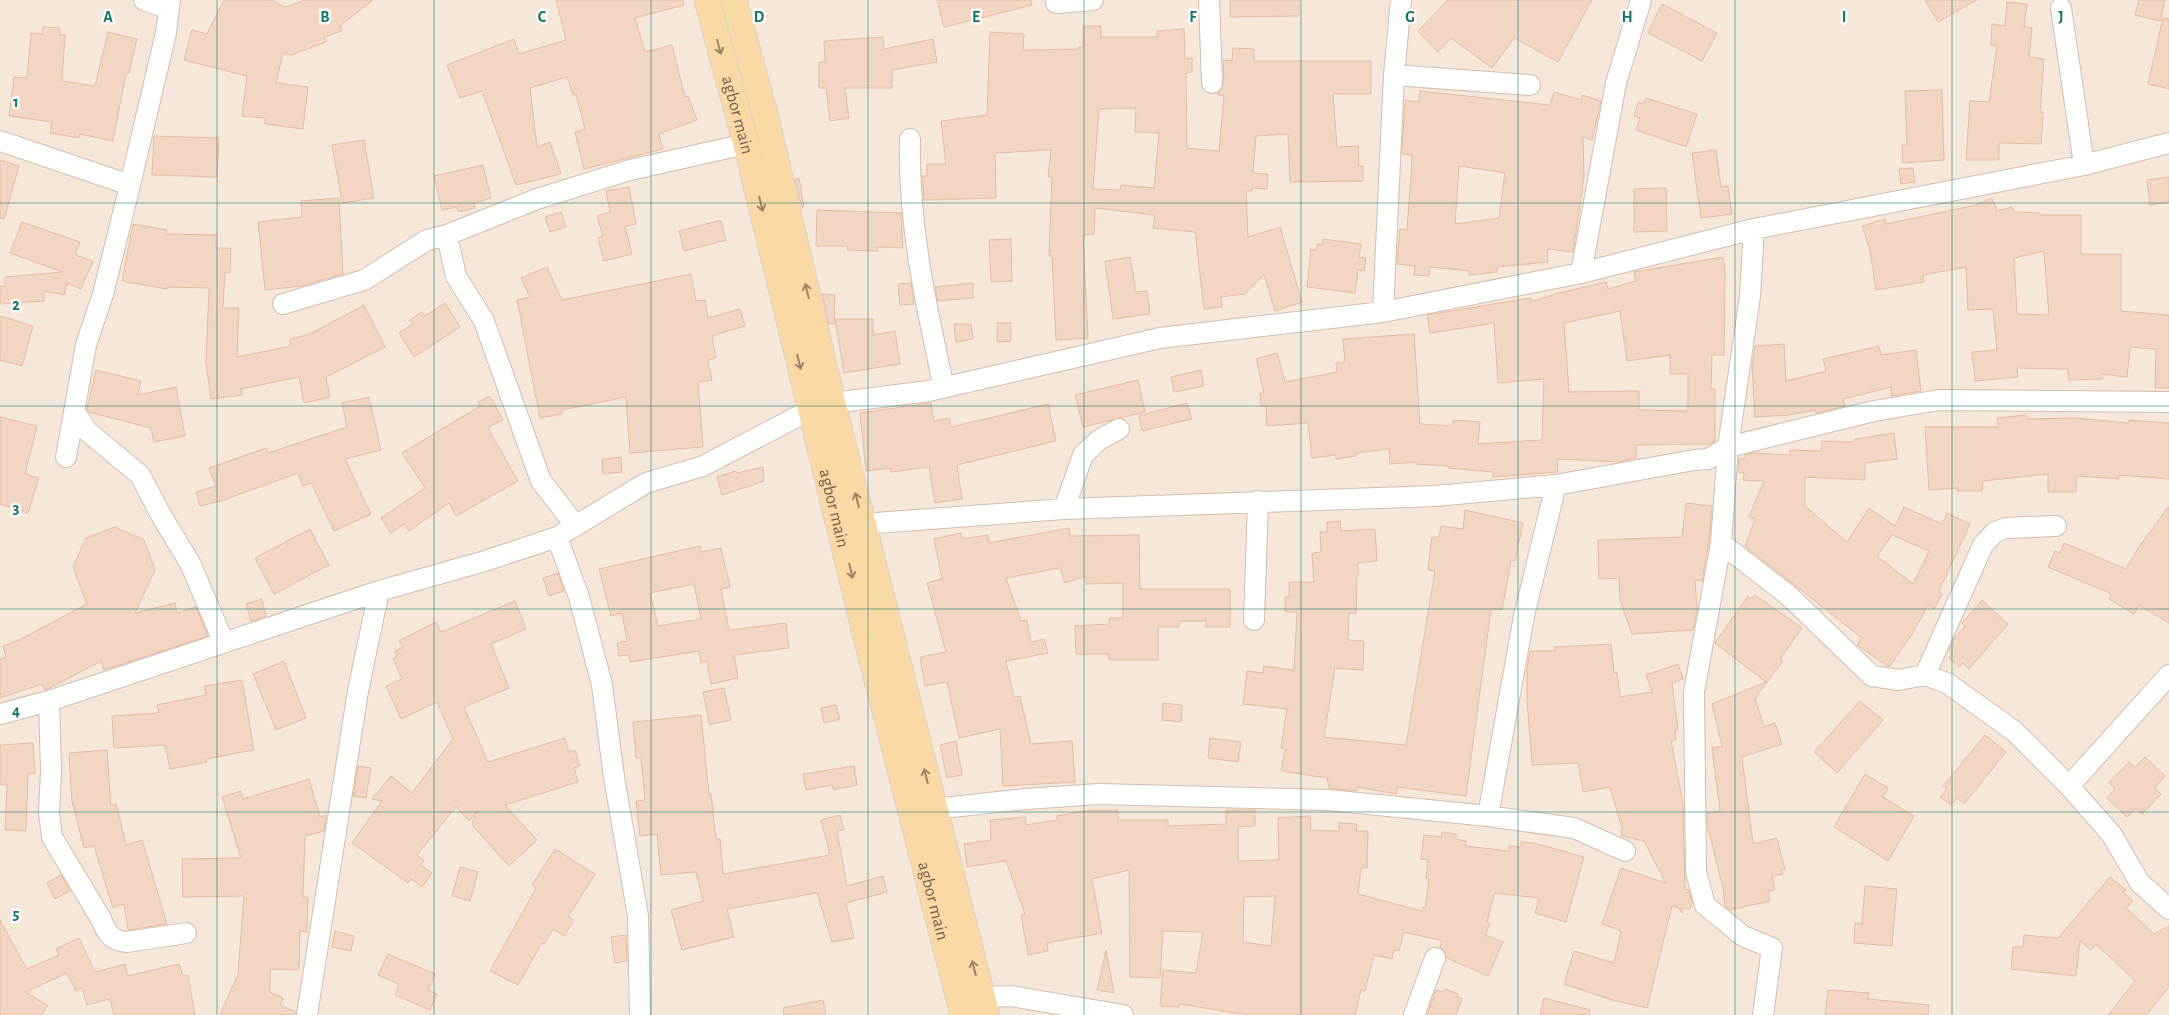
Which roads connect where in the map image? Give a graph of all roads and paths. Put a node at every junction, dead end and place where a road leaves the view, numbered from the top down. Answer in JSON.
{"nodes":[{"id":1,"x":144,"y":0,"type":"edge"},
{"id":2,"x":707,"y":0,"type":"edge"},
{"id":3,"x":734,"y":0,"type":"edge"},
{"id":4,"x":1093,"y":0,"type":"edge"},
{"id":5,"x":1209,"y":0,"type":"edge"},
{"id":6,"x":1401,"y":0,"type":"edge"},
{"id":7,"x":1640,"y":0,"type":"edge"},
{"id":8,"x":1056,"y":3,"type":"dead end"},
{"id":9,"x":170,"y":4,"type":"edge"},
{"id":10,"x":2061,"y":8,"type":"dead end"},
{"id":11,"x":1394,"y":75,"type":"junction"},
{"id":12,"x":1212,"y":84,"type":"dead end"},
{"id":13,"x":1530,"y":85,"type":"dead end"},
{"id":14,"x":910,"y":139,"type":"dead end"},
{"id":15,"x":0,"y":141,"type":"edge"},
{"id":16,"x":2169,"y":143,"type":"edge"},
{"id":17,"x":746,"y":144,"type":"junction"},
{"id":18,"x":2084,"y":165,"type":"junction"},
{"id":19,"x":130,"y":185,"type":"junction"},
{"id":20,"x":1754,"y":229,"type":"junction"},
{"id":21,"x":447,"y":235,"type":"junction"},
{"id":22,"x":1581,"y":273,"type":"junction"},
{"id":23,"x":283,"y":304,"type":"dead end"},
{"id":24,"x":1383,"y":312,"type":"junction"},
{"id":25,"x":944,"y":388,"type":"junction"},
{"id":26,"x":2169,"y":402,"type":"edge"},
{"id":27,"x":822,"y":407,"type":"junction"},
{"id":28,"x":74,"y":411,"type":"junction"},
{"id":29,"x":1119,"y":429,"type":"dead end"},
{"id":30,"x":1728,"y":447,"type":"junction"},
{"id":31,"x":66,"y":458,"type":"dead end"},
{"id":32,"x":1556,"y":485,"type":"junction"},
{"id":33,"x":1258,"y":501,"type":"junction"},
{"id":34,"x":1064,"y":509,"type":"junction"},
{"id":35,"x":863,"y":524,"type":"junction"},
{"id":36,"x":576,"y":526,"type":"junction"},
{"id":37,"x":2056,"y":526,"type":"dead end"},
{"id":38,"x":557,"y":537,"type":"junction"},
{"id":39,"x":1722,"y":543,"type":"junction"},
{"id":40,"x":379,"y":590,"type":"junction"},
{"id":41,"x":1254,"y":620,"type":"dead end"},
{"id":42,"x":877,"y":630,"type":"junction"},
{"id":43,"x":223,"y":641,"type":"junction"},
{"id":44,"x":1925,"y":675,"type":"junction"},
{"id":45,"x":2169,"y":675,"type":"edge"},
{"id":46,"x":50,"y":701,"type":"junction"},
{"id":47,"x":0,"y":714,"type":"edge"},
{"id":48,"x":2069,"y":786,"type":"junction"},
{"id":49,"x":934,"y":810,"type":"junction"},
{"id":50,"x":1488,"y":816,"type":"junction"},
{"id":51,"x":1625,"y":851,"type":"dead end"},
{"id":52,"x":2169,"y":909,"type":"edge"},
{"id":53,"x":186,"y":933,"type":"dead end"},
{"id":54,"x":1435,"y":958,"type":"dead end"},
{"id":55,"x":984,"y":1006,"type":"edge"},
{"id":56,"x":307,"y":1015,"type":"edge"},
{"id":57,"x":640,"y":1015,"type":"edge"},
{"id":58,"x":963,"y":1015,"type":"edge"},
{"id":59,"x":1123,"y":1015,"type":"edge"},
{"id":60,"x":1414,"y":1015,"type":"edge"},
{"id":61,"x":1763,"y":1015,"type":"edge"}],
"edges":[{"from":1,"to":9,"type":"street"},
{"from":2,"to":17,"type":"main road","name":"agbor main","one_way":true},
{"from":27,"to":3,"type":"main road","name":"agbor main","one_way":true},
{"from":4,"to":8,"type":"street"},
{"from":5,"to":12,"type":"street"},
{"from":6,"to":11,"type":"street"},
{"from":7,"to":22,"type":"street"},
{"from":9,"to":19,"type":"street"},
{"from":10,"to":18,"type":"street"},
{"from":11,"to":13,"type":"street"},
{"from":11,"to":24,"type":"street"},
{"from":14,"to":25,"type":"street"},
{"from":15,"to":19,"type":"street"},
{"from":16,"to":18,"type":"street"},
{"from":17,"to":21,"type":"street"},
{"from":17,"to":27,"type":"main road","name":"agbor main","one_way":true},
{"from":18,"to":20,"type":"street"},
{"from":19,"to":28,"type":"street"},
{"from":20,"to":22,"type":"street"},
{"from":20,"to":30,"type":"street"},
{"from":21,"to":23,"type":"street"},
{"from":21,"to":36,"type":"street"},
{"from":22,"to":24,"type":"street"},
{"from":24,"to":25,"type":"street"},
{"from":25,"to":27,"type":"street"},
{"from":26,"to":30,"type":"street"},
{"from":35,"to":27,"type":"main road","name":"agbor main","one_way":true},
{"from":27,"to":36,"type":"street"},
{"from":27,"to":42,"type":"main road","name":"agbor main","one_way":true},
{"from":28,"to":31,"type":"street"},
{"from":28,"to":43,"type":"street"},
{"from":29,"to":34,"type":"street"},
{"from":30,"to":32,"type":"street"},
{"from":30,"to":39,"type":"street"},
{"from":32,"to":33,"type":"street"},
{"from":32,"to":50,"type":"street"},
{"from":33,"to":34,"type":"street"},
{"from":33,"to":41,"type":"street"},
{"from":34,"to":35,"type":"street"},
{"from":35,"to":42,"type":"main road","name":"agbor main"},
{"from":36,"to":38,"type":"street"},
{"from":37,"to":44,"type":"street"},
{"from":38,"to":40,"type":"street"},
{"from":38,"to":57,"type":"street"},
{"from":39,"to":44,"type":"street"},
{"from":39,"to":61,"type":"street"},
{"from":40,"to":43,"type":"street"},
{"from":40,"to":56,"type":"street"},
{"from":49,"to":42,"type":"main road","name":"agbor main","one_way":true},
{"from":42,"to":58,"type":"main road","name":"agbor main"},
{"from":43,"to":46,"type":"street"},
{"from":44,"to":48,"type":"street"},
{"from":45,"to":48,"type":"street"},
{"from":46,"to":47,"type":"street"},
{"from":46,"to":53,"type":"street"},
{"from":48,"to":52,"type":"street"},
{"from":49,"to":50,"type":"street"},
{"from":55,"to":49,"type":"main road","name":"agbor main","one_way":true},
{"from":50,"to":51,"type":"street"},
{"from":54,"to":60,"type":"street"},
{"from":55,"to":59,"type":"street"}]}
